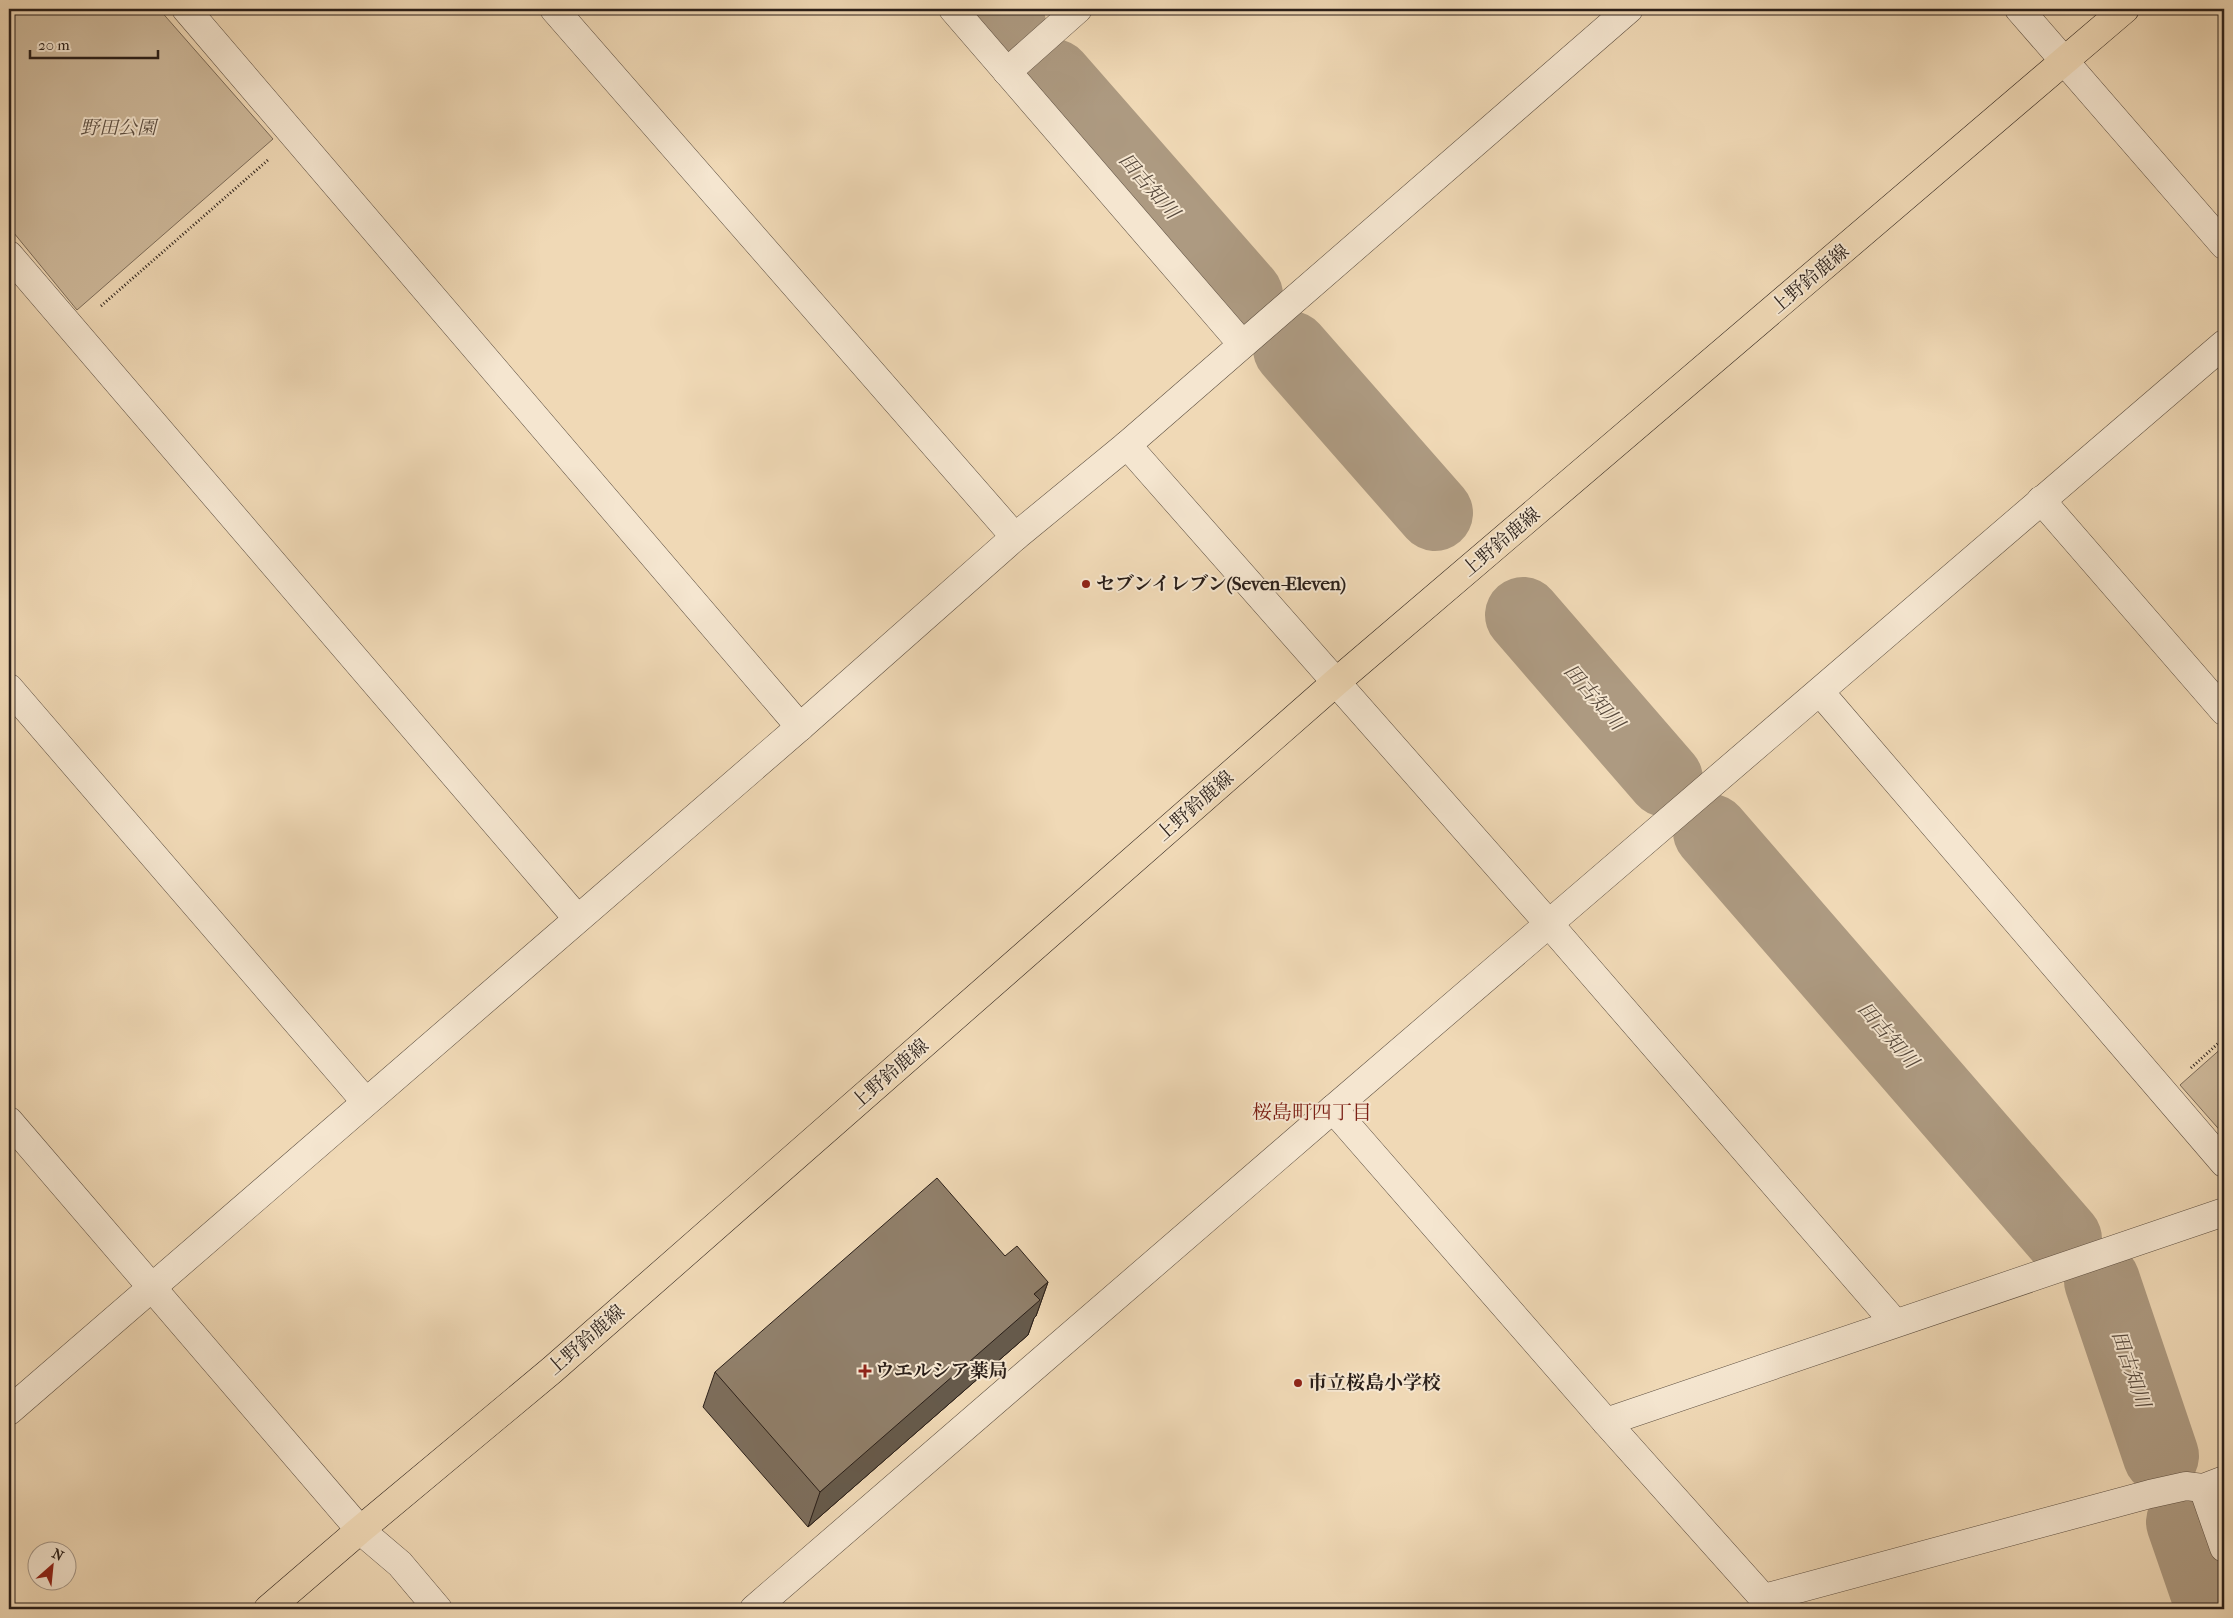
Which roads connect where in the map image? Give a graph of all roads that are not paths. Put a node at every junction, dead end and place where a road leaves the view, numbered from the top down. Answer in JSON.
{"nodes":[{"id":1,"x":186,"y":9,"type":"edge"},
{"id":2,"x":554,"y":9,"type":"edge"},
{"id":3,"x":953,"y":9,"type":"edge"},
{"id":4,"x":1078,"y":9,"type":"edge"},
{"id":5,"x":1628,"y":9,"type":"edge"},
{"id":6,"x":2019,"y":9,"type":"edge"},
{"id":7,"x":2126,"y":9,"type":"edge"},
{"id":8,"x":2065,"y":62,"type":"junction"},
{"id":9,"x":1007,"y":72,"type":"junction"},
{"id":10,"x":2224,"y":245,"type":"edge"},
{"id":11,"x":9,"y":255,"type":"edge"},
{"id":12,"x":1242,"y":344,"type":"junction"},
{"id":13,"x":2224,"y":344,"type":"edge"},
{"id":14,"x":1127,"y":445,"type":"junction"},
{"id":15,"x":2041,"y":500,"type":"junction"},
{"id":16,"x":1015,"y":537,"type":"junction"},
{"id":17,"x":1335,"y":683,"type":"junction"},
{"id":18,"x":9,"y":688,"type":"edge"},
{"id":19,"x":1820,"y":692,"type":"junction"},
{"id":20,"x":2224,"y":711,"type":"edge"},
{"id":21,"x":800,"y":727,"type":"junction"},
{"id":22,"x":577,"y":918,"type":"junction"},
{"id":23,"x":1550,"y":924,"type":"junction"},
{"id":24,"x":365,"y":1101,"type":"junction"},
{"id":25,"x":1333,"y":1109,"type":"junction"},
{"id":26,"x":9,"y":1121,"type":"edge"},
{"id":27,"x":2224,"y":1163,"type":"edge"},
{"id":28,"x":2224,"y":1212,"type":"edge"},
{"id":29,"x":152,"y":1288,"type":"junction"},
{"id":30,"x":1895,"y":1323,"type":"junction"},
{"id":31,"x":9,"y":1411,"type":"edge"},
{"id":32,"x":1606,"y":1422,"type":"junction"},
{"id":33,"x":2214,"y":1484,"type":"edge"},
{"id":34,"x":360,"y":1530,"type":"junction"},
{"id":35,"x":2224,"y":1548,"type":"edge"},
{"id":36,"x":1768,"y":1604,"type":"edge"},
{"id":37,"x":268,"y":1609,"type":"edge"},
{"id":38,"x":438,"y":1609,"type":"edge"},
{"id":39,"x":754,"y":1609,"type":"edge"}],
"edges":[{"from":1,"to":21,"type":"street"},
{"from":2,"to":16,"type":"street"},
{"from":3,"to":9,"type":"street"},
{"from":4,"to":9,"type":"street"},
{"from":5,"to":12,"type":"street"},
{"from":6,"to":8,"type":"street"},
{"from":7,"to":8,"type":"main road","name":"上野鈴鹿線"},
{"from":8,"to":10,"type":"street"},
{"from":8,"to":17,"type":"main road","name":"上野鈴鹿線"},
{"from":9,"to":12,"type":"street"},
{"from":11,"to":22,"type":"street"},
{"from":12,"to":14,"type":"street"},
{"from":13,"to":15,"type":"street"},
{"from":14,"to":16,"type":"street"},
{"from":14,"to":17,"type":"street"},
{"from":15,"to":19,"type":"street"},
{"from":15,"to":20,"type":"street"},
{"from":16,"to":21,"type":"street"},
{"from":17,"to":23,"type":"street"},
{"from":17,"to":34,"type":"main road","name":"上野鈴鹿線"},
{"from":18,"to":24,"type":"street"},
{"from":19,"to":23,"type":"street"},
{"from":19,"to":27,"type":"street"},
{"from":21,"to":22,"type":"street"},
{"from":22,"to":24,"type":"street"},
{"from":23,"to":25,"type":"street"},
{"from":23,"to":30,"type":"street"},
{"from":24,"to":29,"type":"street"},
{"from":25,"to":32,"type":"street"},
{"from":25,"to":39,"type":"street"},
{"from":26,"to":29,"type":"street"},
{"from":28,"to":30,"type":"street"},
{"from":29,"to":31,"type":"street"},
{"from":29,"to":34,"type":"street"},
{"from":30,"to":32,"type":"street"},
{"from":32,"to":36,"type":"street"},
{"from":33,"to":35,"type":"street"},
{"from":33,"to":36,"type":"street"},
{"from":34,"to":37,"type":"main road","name":"上野鈴鹿線"},
{"from":34,"to":38,"type":"street"}]}
